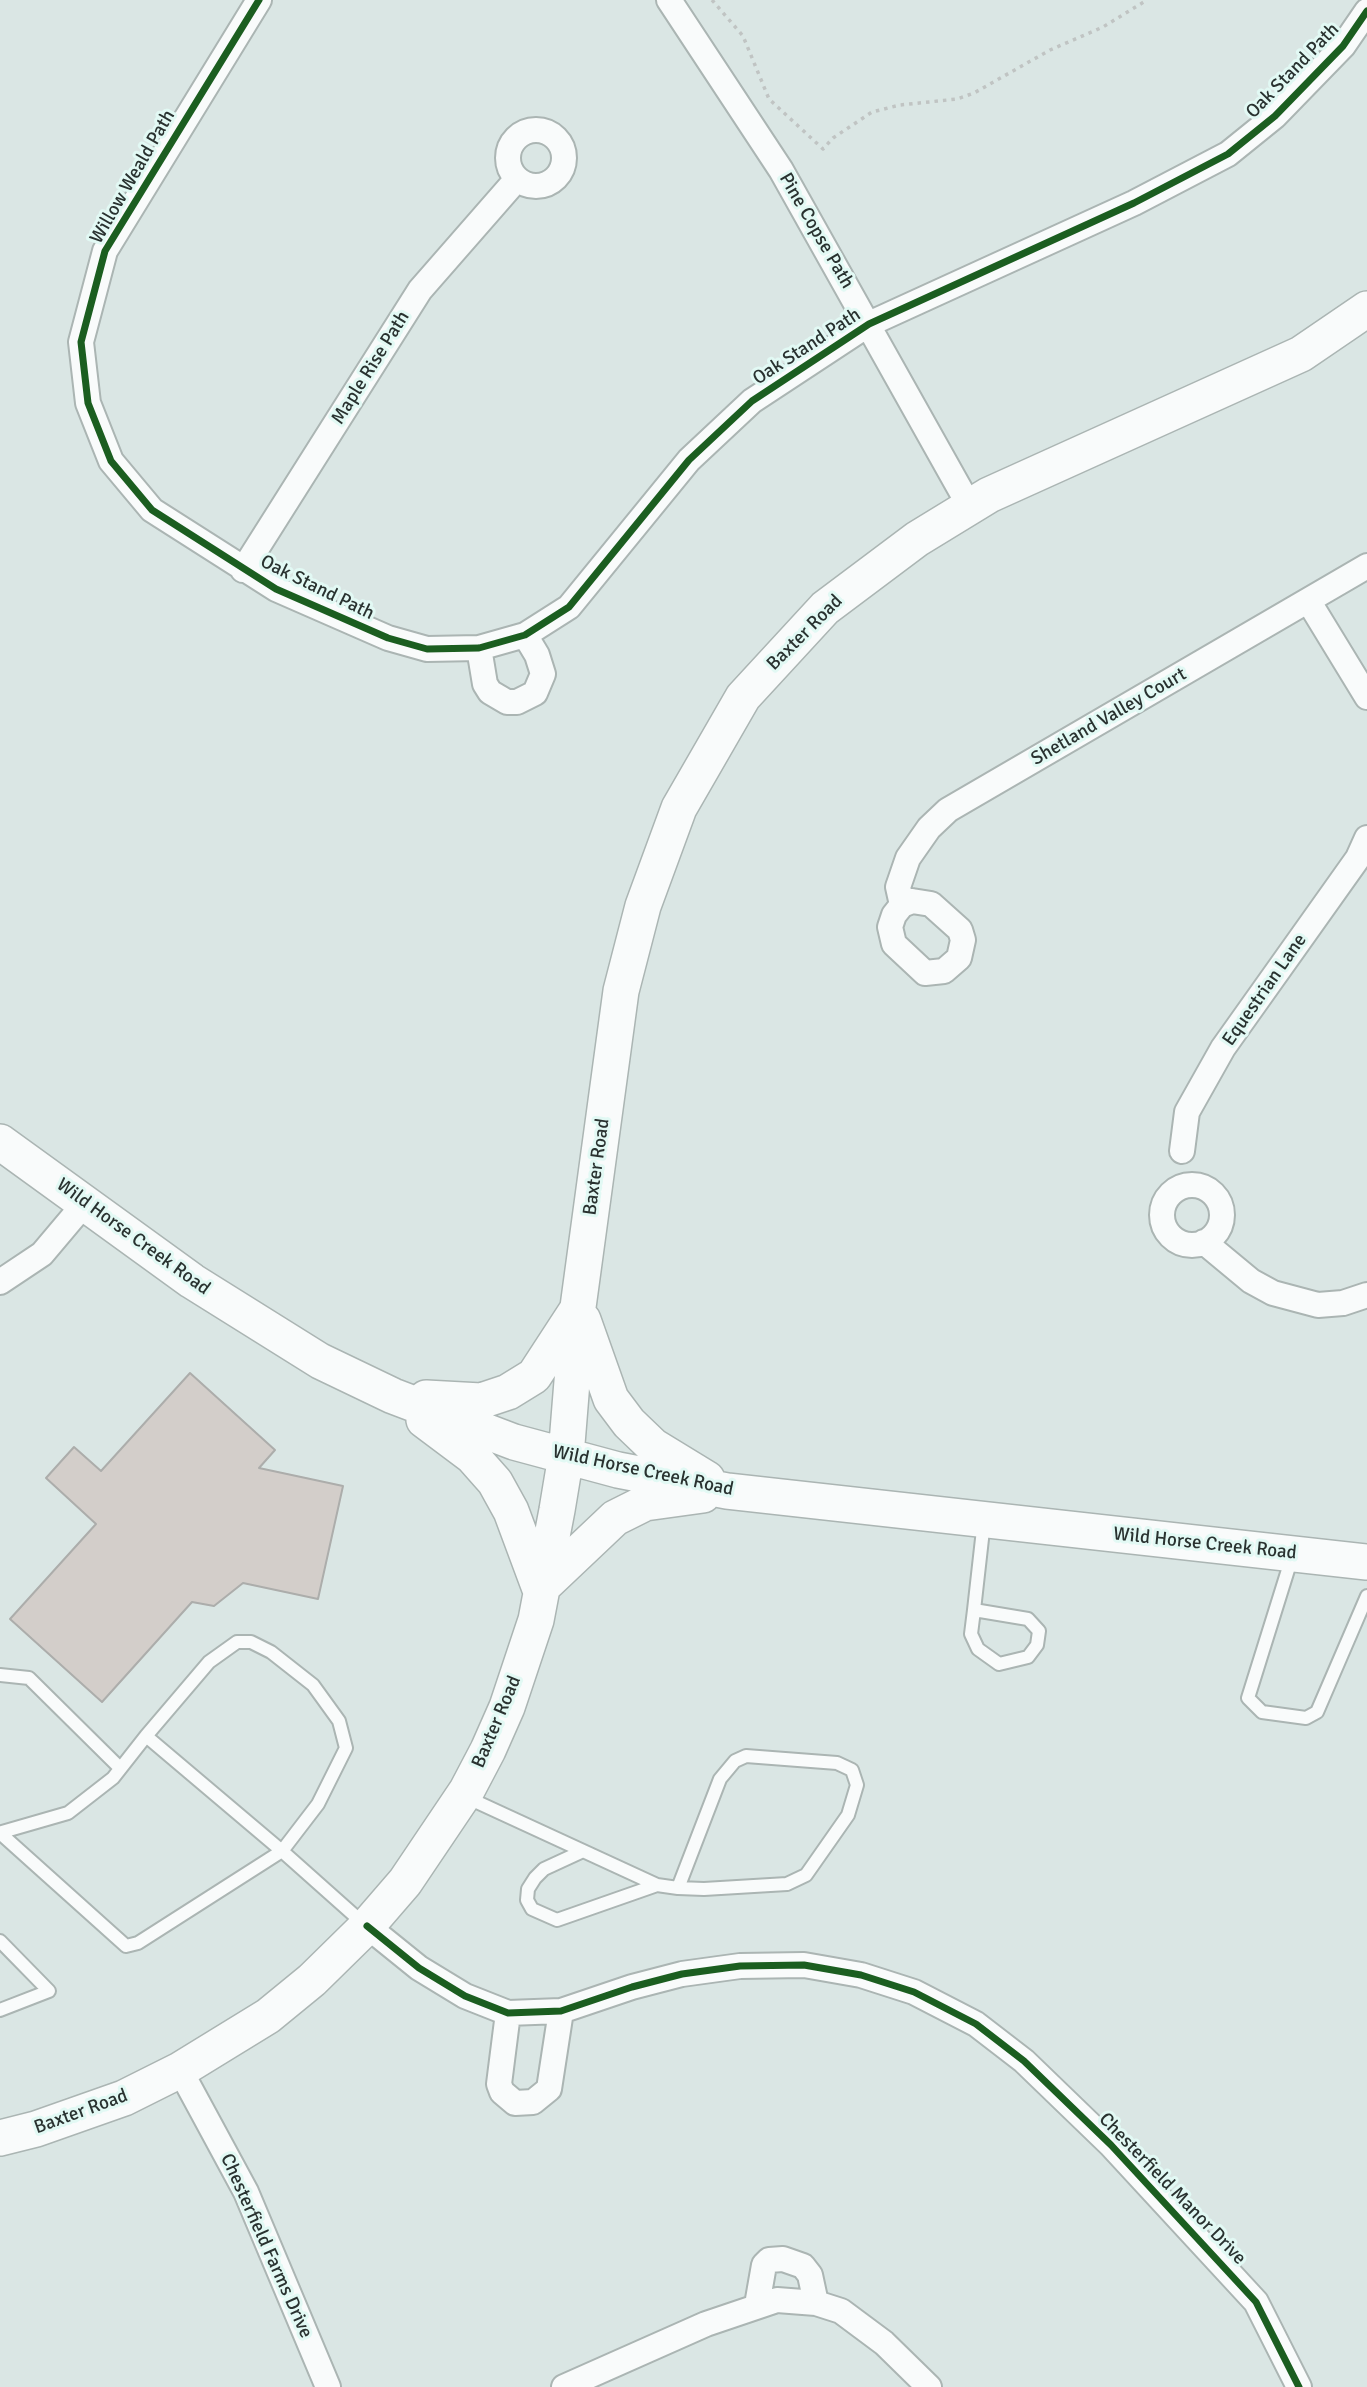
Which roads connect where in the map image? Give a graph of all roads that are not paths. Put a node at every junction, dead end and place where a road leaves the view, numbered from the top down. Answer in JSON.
{"nodes":[{"id":1,"x":259,"y":0,"type":"edge"},
{"id":2,"x":669,"y":0,"type":"edge"},
{"id":3,"x":1367,"y":11,"type":"edge"},
{"id":4,"x":517,"y":179,"type":"dead end"},
{"id":5,"x":1367,"y":309,"type":"edge"},
{"id":6,"x":869,"y":324,"type":"junction"},
{"id":7,"x":970,"y":507,"type":"junction"},
{"id":8,"x":1367,"y":566,"type":"edge"},
{"id":9,"x":243,"y":570,"type":"junction"},
{"id":10,"x":1309,"y":602,"type":"junction"},
{"id":11,"x":525,"y":635,"type":"junction"},
{"id":12,"x":479,"y":648,"type":"junction"},
{"id":13,"x":1367,"y":697,"type":"edge"},
{"id":14,"x":1367,"y":838,"type":"edge"},
{"id":15,"x":902,"y":905,"type":"dead end"},
{"id":16,"x":0,"y":1142,"type":"edge"},
{"id":17,"x":1182,"y":1166,"type":"junction"},
{"id":18,"x":85,"y":1203,"type":"junction"},
{"id":19,"x":1204,"y":1242,"type":"junction"},
{"id":20,"x":0,"y":1282,"type":"edge"},
{"id":21,"x":1367,"y":1295,"type":"edge"},
{"id":22,"x":578,"y":1307,"type":"junction"},
{"id":23,"x":393,"y":1396,"type":"junction"},
{"id":24,"x":566,"y":1457,"type":"junction"},
{"id":25,"x":727,"y":1491,"type":"junction"},
{"id":26,"x":984,"y":1521,"type":"junction"},
{"id":27,"x":1293,"y":1553,"type":"junction"},
{"id":28,"x":1367,"y":1562,"type":"edge"},
{"id":29,"x":540,"y":1589,"type":"junction"},
{"id":30,"x":1367,"y":1596,"type":"edge"},
{"id":31,"x":974,"y":1610,"type":"junction"},
{"id":32,"x":0,"y":1675,"type":"edge"},
{"id":33,"x":146,"y":1736,"type":"junction"},
{"id":34,"x":120,"y":1768,"type":"junction"},
{"id":35,"x":463,"y":1796,"type":"junction"},
{"id":36,"x":1,"y":1833,"type":"edge"},
{"id":37,"x":282,"y":1851,"type":"junction"},
{"id":38,"x":583,"y":1851,"type":"junction"},
{"id":39,"x":657,"y":1885,"type":"junction"},
{"id":40,"x":678,"y":1888,"type":"junction"},
{"id":41,"x":367,"y":1926,"type":"junction"},
{"id":42,"x":0,"y":1941,"type":"edge"},
{"id":43,"x":0,"y":2010,"type":"edge"},
{"id":44,"x":561,"y":2011,"type":"junction"},
{"id":45,"x":508,"y":2013,"type":"junction"},
{"id":46,"x":180,"y":2070,"type":"junction"},
{"id":47,"x":0,"y":2138,"type":"edge"},
{"id":48,"x":816,"y":2303,"type":"junction"},
{"id":49,"x":757,"y":2305,"type":"junction"},
{"id":50,"x":328,"y":2387,"type":"edge"},
{"id":51,"x":564,"y":2387,"type":"edge"},
{"id":52,"x":929,"y":2387,"type":"edge"},
{"id":53,"x":1300,"y":2387,"type":"edge"}],
"edges":[{"from":1,"to":9,"type":"street","name":"Willow Weald Path"},
{"from":2,"to":6,"type":"street","name":"Pine Copse Path"},
{"from":3,"to":6,"type":"street","name":"Oak Stand Path"},
{"from":4,"to":9,"type":"street","name":"Maple Rise Path"},
{"from":5,"to":7,"type":"main road","name":"Baxter Road"},
{"from":6,"to":7,"type":"street","name":"Pine Copse Path"},
{"from":6,"to":11,"type":"street","name":"Oak Stand Path"},
{"from":7,"to":22,"type":"main road","name":"Baxter Road"},
{"from":8,"to":10,"type":"street","name":"Shetland Valley Court"},
{"from":9,"to":12,"type":"street","name":"Oak Stand Path"},
{"from":10,"to":13,"type":"street"},
{"from":10,"to":15,"type":"street","name":"Shetland Valley Court"},
{"from":11,"to":12,"type":"street","name":"Oak Stand Path"},
{"from":11,"to":12,"type":"street"},
{"from":14,"to":17,"type":"street","name":"Equestrian Lane"},
{"from":16,"to":18,"type":"main road","name":"Wild Horse Creek Road"},
{"from":17,"to":19,"type":"street"},
{"from":17,"to":19,"type":"street"},
{"from":18,"to":20,"type":"street"},
{"from":18,"to":23,"type":"main road","name":"Wild Horse Creek Road"},
{"from":19,"to":21,"type":"street"},
{"from":22,"to":23,"type":"main road"},
{"from":22,"to":24,"type":"main road","name":"Baxter Road"},
{"from":22,"to":25,"type":"main road"},
{"from":23,"to":24,"type":"main road","name":"Wild Horse Creek Road"},
{"from":23,"to":29,"type":"main road"},
{"from":24,"to":25,"type":"main road","name":"Wild Horse Creek Road"},
{"from":24,"to":29,"type":"main road","name":"Baxter Road"},
{"from":25,"to":26,"type":"main road","name":"Wild Horse Creek Road"},
{"from":25,"to":29,"type":"main road"},
{"from":26,"to":27,"type":"main road","name":"Wild Horse Creek Road"},
{"from":26,"to":31,"type":"lane"},
{"from":27,"to":28,"type":"main road","name":"Wild Horse Creek Road"},
{"from":27,"to":30,"type":"lane"},
{"from":29,"to":35,"type":"main road","name":"Baxter Road"},
{"from":31,"to":31,"type":"lane"},
{"from":32,"to":34,"type":"lane"},
{"from":33,"to":34,"type":"lane"},
{"from":33,"to":37,"type":"lane"},
{"from":33,"to":37,"type":"lane"},
{"from":34,"to":36,"type":"lane"},
{"from":35,"to":38,"type":"lane"},
{"from":35,"to":41,"type":"main road","name":"Baxter Road"},
{"from":36,"to":37,"type":"lane"},
{"from":37,"to":41,"type":"lane"},
{"from":38,"to":39,"type":"lane"},
{"from":38,"to":39,"type":"lane"},
{"from":39,"to":40,"type":"lane"},
{"from":40,"to":40,"type":"lane"},
{"from":41,"to":45,"type":"street","name":"Chesterfield Manor Drive"},
{"from":41,"to":46,"type":"main road","name":"Baxter Road"},
{"from":42,"to":43,"type":"lane"},
{"from":44,"to":45,"type":"street","name":"Chesterfield Manor Drive"},
{"from":44,"to":45,"type":"street"},
{"from":44,"to":53,"type":"street","name":"Chesterfield Manor Drive"},
{"from":46,"to":47,"type":"main road","name":"Baxter Road"},
{"from":46,"to":50,"type":"street","name":"Chesterfield Farms Drive"},
{"from":48,"to":49,"type":"street"},
{"from":48,"to":49,"type":"street"},
{"from":48,"to":52,"type":"street"},
{"from":49,"to":51,"type":"street"}]}
